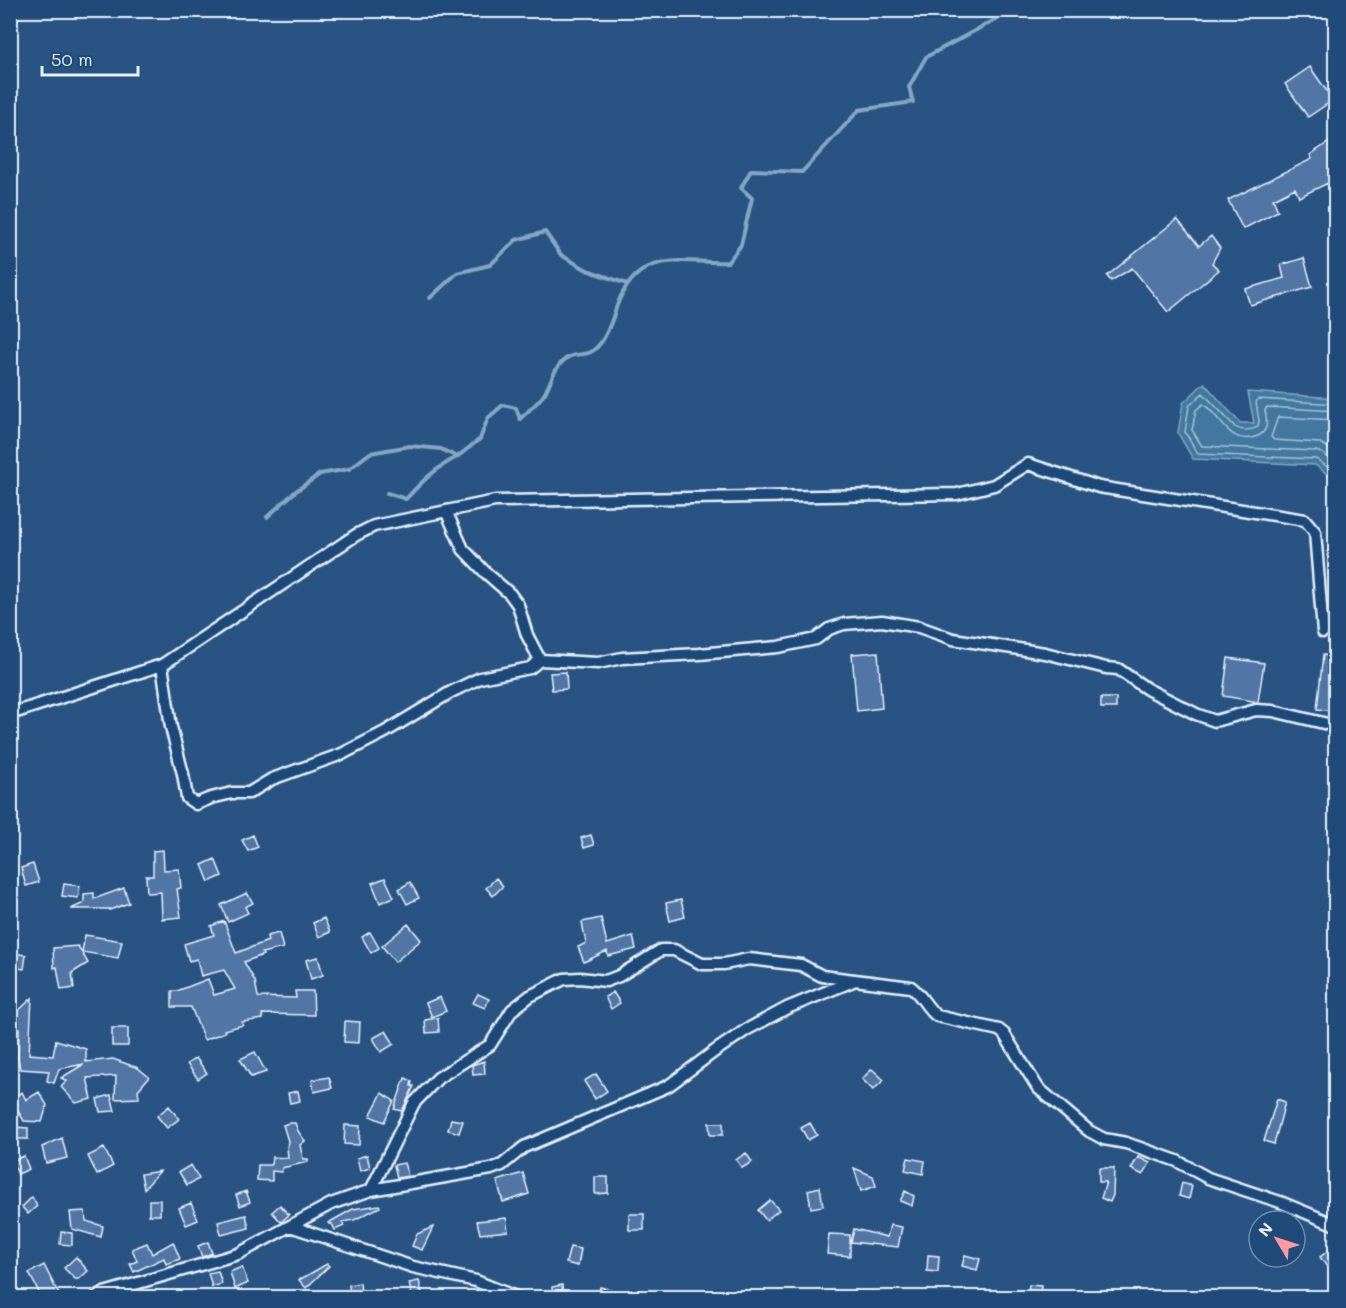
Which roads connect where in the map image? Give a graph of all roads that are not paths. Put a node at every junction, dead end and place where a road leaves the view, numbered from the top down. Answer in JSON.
{"nodes":[{"id":1,"x":446,"y":511,"type":"junction"},
{"id":2,"x":1323,"y":632,"type":"dead end"},
{"id":3,"x":540,"y":660,"type":"junction"},
{"id":4,"x":162,"y":665,"type":"junction"},
{"id":5,"x":10,"y":714,"type":"edge"},
{"id":6,"x":1335,"y":726,"type":"edge"},
{"id":7,"x":853,"y":981,"type":"junction"},
{"id":8,"x":371,"y":1190,"type":"junction"},
{"id":9,"x":1335,"y":1225,"type":"edge"},
{"id":10,"x":290,"y":1227,"type":"junction"},
{"id":11,"x":95,"y":1298,"type":"edge"},
{"id":12,"x":518,"y":1298,"type":"edge"}],
"edges":[{"from":1,"to":2,"type":"street"},
{"from":1,"to":3,"type":"street"},
{"from":1,"to":4,"type":"street"},
{"from":3,"to":4,"type":"street"},
{"from":3,"to":6,"type":"street"},
{"from":4,"to":5,"type":"street"},
{"from":7,"to":8,"type":"street"},
{"from":7,"to":8,"type":"street"},
{"from":7,"to":9,"type":"street"},
{"from":8,"to":10,"type":"street"},
{"from":10,"to":11,"type":"street"},
{"from":10,"to":12,"type":"street"}]}
